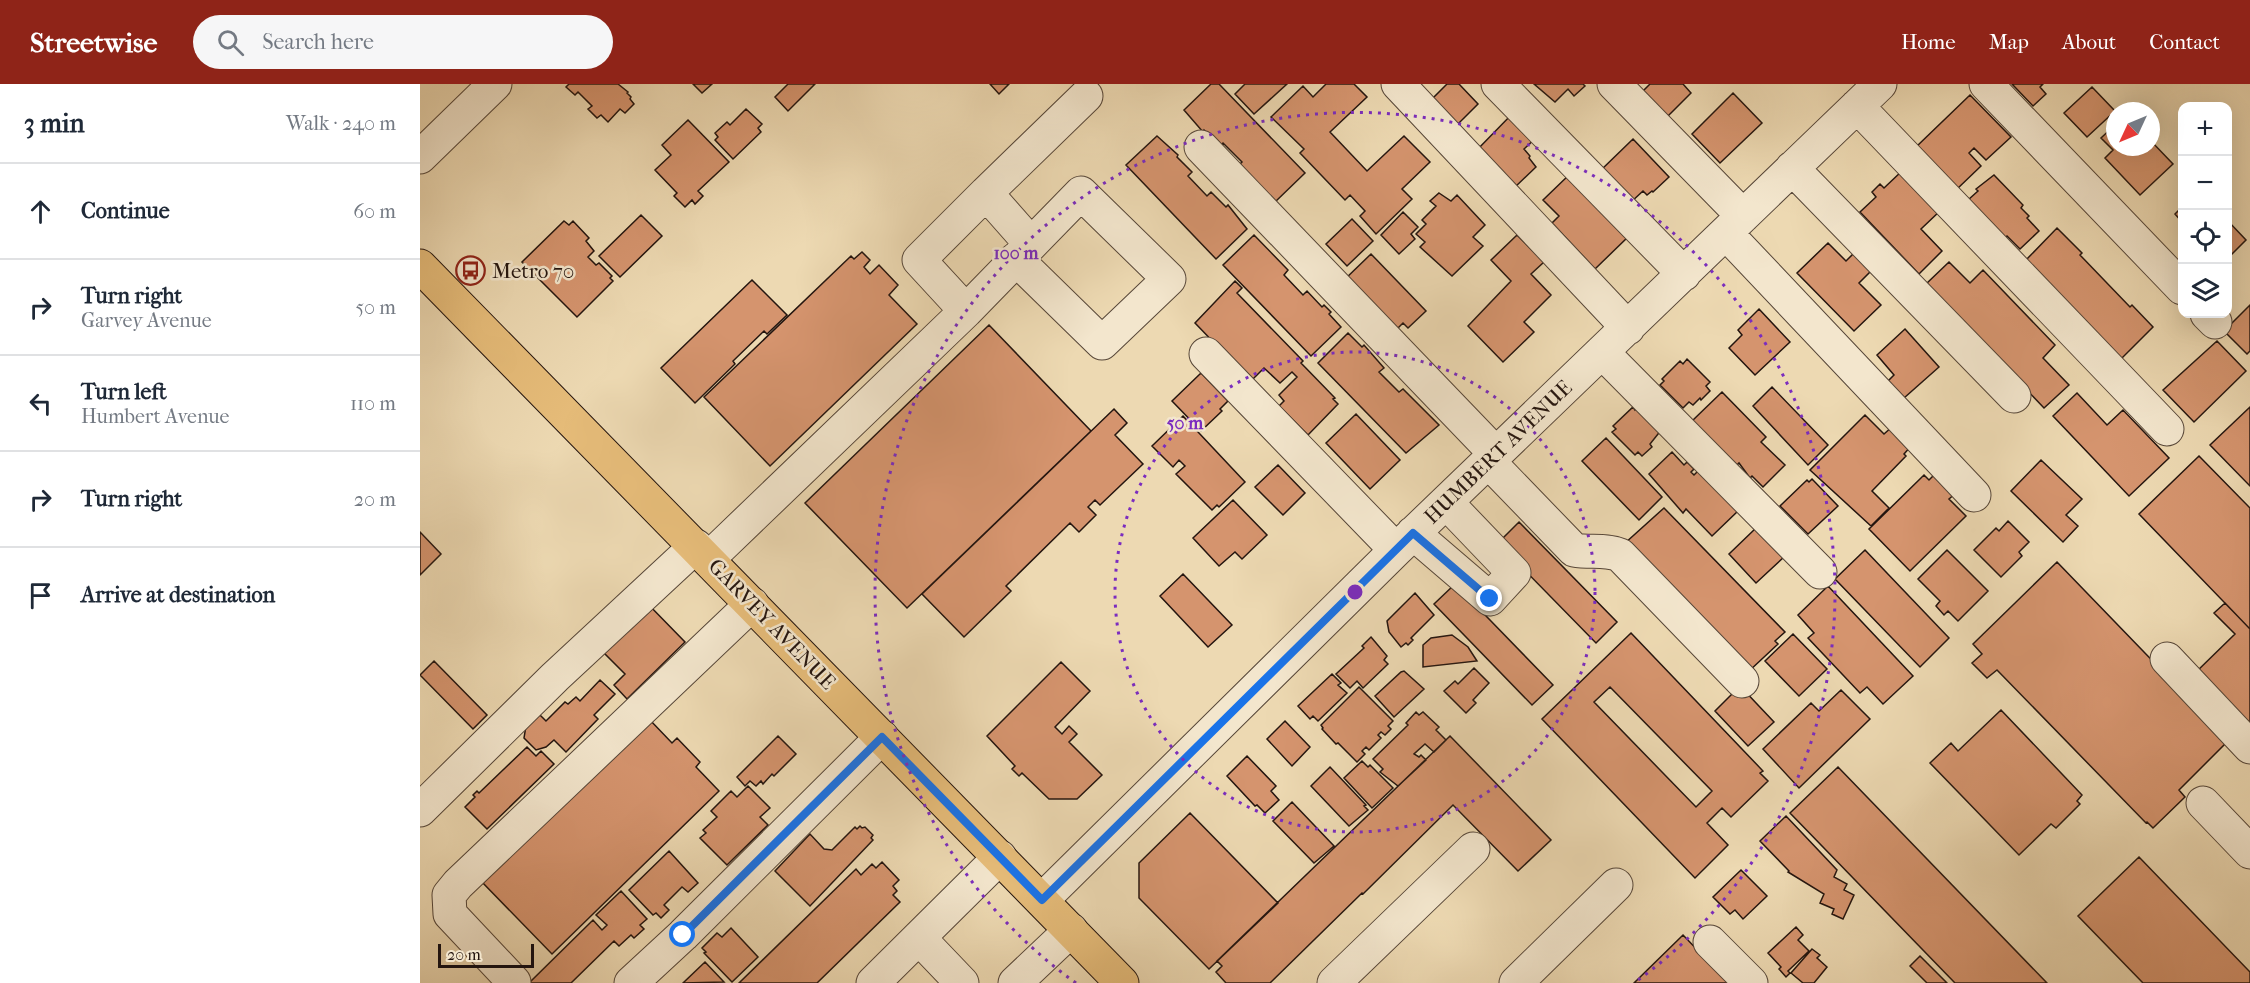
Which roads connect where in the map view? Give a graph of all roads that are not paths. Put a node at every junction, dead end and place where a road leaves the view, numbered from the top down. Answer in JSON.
{"nodes":[{"id":1,"x":495,"y":84,"type":"edge"},
{"id":2,"x":1398,"y":84,"type":"edge"},
{"id":3,"x":1498,"y":84,"type":"edge"},
{"id":4,"x":1614,"y":84,"type":"edge"},
{"id":5,"x":1986,"y":84,"type":"edge"},
{"id":6,"x":1868,"y":95,"type":"edge"},
{"id":7,"x":1086,"y":96,"type":"dead end"},
{"id":8,"x":1201,"y":147,"type":"dead end"},
{"id":9,"x":420,"y":157,"type":"edge"},
{"id":10,"x":1792,"y":168,"type":"junction"},
{"id":11,"x":986,"y":193,"type":"junction"},
{"id":12,"x":1735,"y":225,"type":"junction"},
{"id":13,"x":420,"y":266,"type":"edge"},
{"id":14,"x":1684,"y":274,"type":"junction"},
{"id":15,"x":2178,"y":284,"type":"edge"},
{"id":16,"x":966,"y":311,"type":"junction"},
{"id":17,"x":1628,"y":328,"type":"junction"},
{"id":18,"x":1602,"y":352,"type":"junction"},
{"id":19,"x":1206,"y":354,"type":"dead end"},
{"id":20,"x":2014,"y":396,"type":"dead end"},
{"id":21,"x":2167,"y":429,"type":"dead end"},
{"id":22,"x":1492,"y":457,"type":"junction"},
{"id":23,"x":1974,"y":495,"type":"dead end"},
{"id":24,"x":1446,"y":502,"type":"junction"},
{"id":25,"x":1404,"y":542,"type":"junction"},
{"id":26,"x":702,"y":553,"type":"junction"},
{"id":27,"x":1820,"y":572,"type":"dead end"},
{"id":28,"x":752,"y":604,"type":"junction"},
{"id":29,"x":2167,"y":659,"type":"dead end"},
{"id":30,"x":1742,"y":681,"type":"dead end"},
{"id":31,"x":882,"y":737,"type":"junction"},
{"id":32,"x":2250,"y":747,"type":"edge"},
{"id":33,"x":2203,"y":803,"type":"dead end"},
{"id":34,"x":420,"y":810,"type":"edge"},
{"id":35,"x":1473,"y":849,"type":"dead end"},
{"id":36,"x":2250,"y":852,"type":"edge"},
{"id":37,"x":1000,"y":857,"type":"junction"},
{"id":38,"x":1616,"y":885,"type":"dead end"},
{"id":39,"x":1042,"y":900,"type":"junction"},
{"id":40,"x":1071,"y":930,"type":"junction"},
{"id":41,"x":919,"y":938,"type":"junction"},
{"id":42,"x":1710,"y":942,"type":"dead end"},
{"id":43,"x":514,"y":982,"type":"edge"},
{"id":44,"x":631,"y":983,"type":"edge"},
{"id":45,"x":873,"y":983,"type":"edge"},
{"id":46,"x":962,"y":983,"type":"edge"},
{"id":47,"x":1015,"y":983,"type":"edge"},
{"id":48,"x":1122,"y":983,"type":"edge"},
{"id":49,"x":1334,"y":983,"type":"edge"},
{"id":50,"x":1516,"y":983,"type":"edge"},
{"id":51,"x":1751,"y":983,"type":"edge"}],
"edges":[{"from":1,"to":9,"type":"street"},
{"from":2,"to":17,"type":"street"},
{"from":3,"to":14,"type":"street"},
{"from":4,"to":12,"type":"street"},
{"from":5,"to":15,"type":"street"},
{"from":6,"to":10,"type":"street","name":"HUMBERT AVENUE"},
{"from":6,"to":21,"type":"street"},
{"from":7,"to":11,"type":"street"},
{"from":8,"to":22,"type":"street"},
{"from":10,"to":12,"type":"street","name":"HUMBERT AVENUE"},
{"from":10,"to":20,"type":"street"},
{"from":11,"to":16,"type":"street"},
{"from":11,"to":16,"type":"street"},
{"from":12,"to":14,"type":"street","name":"HUMBERT AVENUE"},
{"from":12,"to":23,"type":"street"},
{"from":13,"to":26,"type":"main road","name":"GARVEY AVENUE"},
{"from":14,"to":17,"type":"street","name":"HUMBERT AVENUE"},
{"from":16,"to":26,"type":"street"},
{"from":17,"to":18,"type":"street","name":"HUMBERT AVENUE"},
{"from":18,"to":22,"type":"street","name":"HUMBERT AVENUE"},
{"from":18,"to":27,"type":"street"},
{"from":19,"to":25,"type":"street"},
{"from":22,"to":24,"type":"street","name":"HUMBERT AVENUE"},
{"from":22,"to":30,"type":"street"},
{"from":24,"to":25,"type":"street","name":"HUMBERT AVENUE"},
{"from":24,"to":25,"type":"street"},
{"from":25,"to":39,"type":"street","name":"HUMBERT AVENUE"},
{"from":26,"to":28,"type":"main road","name":"GARVEY AVENUE"},
{"from":26,"to":34,"type":"street"},
{"from":28,"to":31,"type":"main road","name":"GARVEY AVENUE"},
{"from":28,"to":43,"type":"street"},
{"from":29,"to":32,"type":"street"},
{"from":31,"to":37,"type":"main road","name":"GARVEY AVENUE"},
{"from":31,"to":44,"type":"street"},
{"from":33,"to":36,"type":"street"},
{"from":35,"to":49,"type":"street"},
{"from":37,"to":39,"type":"main road","name":"GARVEY AVENUE"},
{"from":37,"to":41,"type":"street"},
{"from":38,"to":50,"type":"street"},
{"from":39,"to":40,"type":"main road","name":"GARVEY AVENUE"},
{"from":40,"to":47,"type":"street"},
{"from":40,"to":48,"type":"main road","name":"GARVEY AVENUE"},
{"from":41,"to":45,"type":"street"},
{"from":41,"to":46,"type":"street"},
{"from":42,"to":51,"type":"street"}]}
